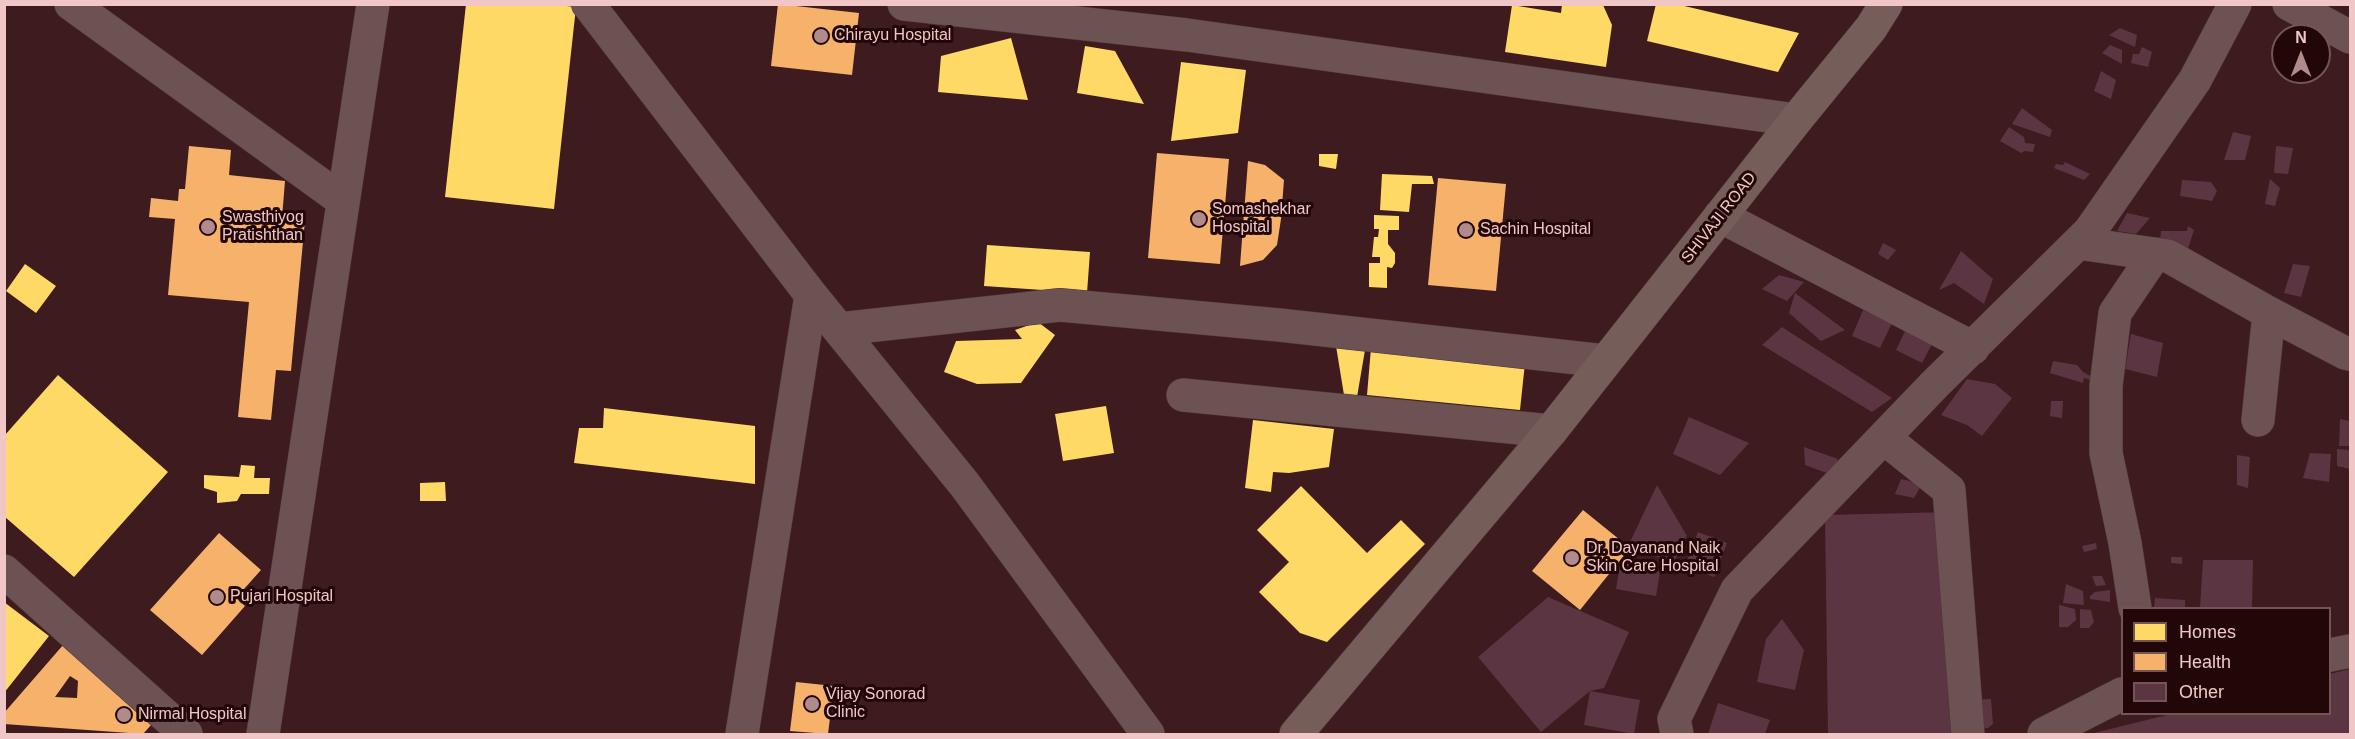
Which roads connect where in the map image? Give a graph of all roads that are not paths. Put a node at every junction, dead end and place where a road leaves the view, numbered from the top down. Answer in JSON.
{"nodes":[{"id":1,"x":71,"y":4,"type":"edge"},
{"id":2,"x":373,"y":4,"type":"edge"},
{"id":3,"x":588,"y":4,"type":"edge"},
{"id":4,"x":904,"y":4,"type":"edge"},
{"id":5,"x":1886,"y":4,"type":"edge"},
{"id":6,"x":2235,"y":4,"type":"edge"},
{"id":7,"x":2289,"y":4,"type":"edge"},
{"id":8,"x":2350,"y":37,"type":"edge"},
{"id":9,"x":1796,"y":120,"type":"junction"},
{"id":10,"x":342,"y":200,"type":"junction"},
{"id":11,"x":1720,"y":216,"type":"junction"},
{"id":12,"x":2078,"y":243,"type":"junction"},
{"id":13,"x":2155,"y":254,"type":"junction"},
{"id":14,"x":811,"y":295,"type":"junction"},
{"id":15,"x":2269,"y":313,"type":"junction"},
{"id":16,"x":839,"y":329,"type":"junction"},
{"id":17,"x":1973,"y":348,"type":"junction"},
{"id":18,"x":2350,"y":354,"type":"edge"},
{"id":19,"x":1605,"y":362,"type":"junction"},
{"id":20,"x":1183,"y":395,"type":"dead end"},
{"id":21,"x":2258,"y":420,"type":"dead end"},
{"id":22,"x":1551,"y":431,"type":"junction"},
{"id":23,"x":1884,"y":438,"type":"junction"},
{"id":24,"x":4,"y":570,"type":"edge"},
{"id":25,"x":2135,"y":607,"type":"edge"},
{"id":26,"x":2350,"y":651,"type":"edge"},
{"id":27,"x":2331,"y":655,"type":"edge"},
{"id":28,"x":2121,"y":695,"type":"edge"},
{"id":29,"x":2047,"y":734,"type":"edge"},
{"id":30,"x":186,"y":735,"type":"edge"},
{"id":31,"x":263,"y":735,"type":"edge"},
{"id":32,"x":742,"y":735,"type":"edge"},
{"id":33,"x":1148,"y":735,"type":"edge"},
{"id":34,"x":1296,"y":735,"type":"edge"},
{"id":35,"x":1677,"y":735,"type":"edge"},
{"id":36,"x":1968,"y":735,"type":"edge"}],
"edges":[{"from":1,"to":10,"type":"street"},
{"from":2,"to":10,"type":"street"},
{"from":3,"to":14,"type":"street"},
{"from":4,"to":9,"type":"street"},
{"from":5,"to":9,"type":"main road","name":"SHIVAJI ROAD"},
{"from":6,"to":12,"type":"street"},
{"from":7,"to":8,"type":"street"},
{"from":9,"to":11,"type":"main road","name":"SHIVAJI ROAD"},
{"from":10,"to":31,"type":"street"},
{"from":11,"to":17,"type":"street"},
{"from":11,"to":19,"type":"main road","name":"SHIVAJI ROAD"},
{"from":12,"to":13,"type":"street"},
{"from":12,"to":17,"type":"street"},
{"from":13,"to":15,"type":"street"},
{"from":13,"to":25,"type":"street"},
{"from":14,"to":16,"type":"street"},
{"from":14,"to":32,"type":"street"},
{"from":15,"to":18,"type":"street"},
{"from":15,"to":21,"type":"street"},
{"from":16,"to":19,"type":"street"},
{"from":16,"to":33,"type":"street"},
{"from":17,"to":23,"type":"street"},
{"from":19,"to":22,"type":"main road","name":"SHIVAJI ROAD"},
{"from":20,"to":22,"type":"street"},
{"from":22,"to":34,"type":"main road","name":"SHIVAJI ROAD"},
{"from":23,"to":35,"type":"street"},
{"from":23,"to":36,"type":"street"},
{"from":24,"to":30,"type":"street"},
{"from":26,"to":27,"type":"street"},
{"from":28,"to":29,"type":"street"}]}
